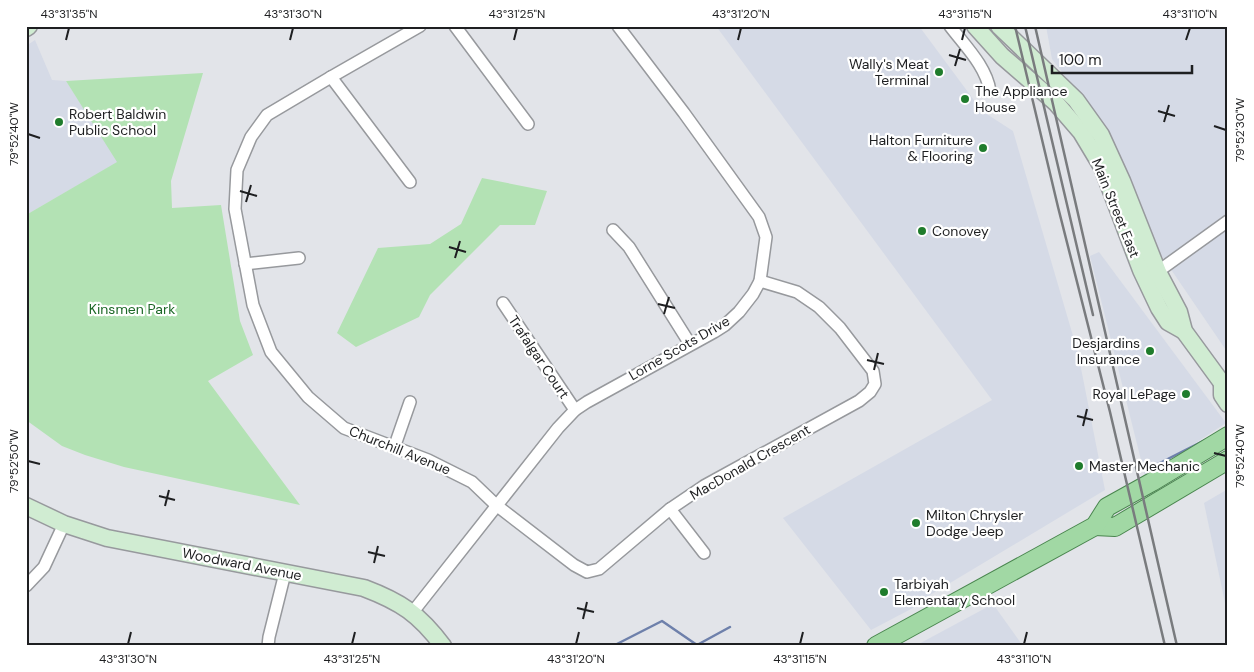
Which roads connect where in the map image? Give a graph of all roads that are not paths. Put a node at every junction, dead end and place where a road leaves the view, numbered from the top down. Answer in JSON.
{"nodes":[{"id":1,"x":420,"y":26,"type":"edge"},
{"id":2,"x":455,"y":26,"type":"edge"},
{"id":3,"x":618,"y":26,"type":"edge"},
{"id":4,"x":950,"y":26,"type":"edge"},
{"id":5,"x":975,"y":26,"type":"edge"},
{"id":6,"x":999,"y":26,"type":"edge"},
{"id":7,"x":331,"y":77,"type":"junction"},
{"id":8,"x":990,"y":91,"type":"dead end"},
{"id":9,"x":528,"y":124,"type":"dead end"},
{"id":10,"x":410,"y":182,"type":"dead end"},
{"id":11,"x":1228,"y":221,"type":"edge"},
{"id":12,"x":613,"y":230,"type":"dead end"},
{"id":13,"x":299,"y":258,"type":"dead end"},
{"id":14,"x":245,"y":264,"type":"junction"},
{"id":15,"x":1151,"y":276,"type":"junction"},
{"id":16,"x":760,"y":281,"type":"junction"},
{"id":17,"x":503,"y":303,"type":"dead end"},
{"id":18,"x":690,"y":344,"type":"junction"},
{"id":19,"x":1225,"y":384,"type":"edge"},
{"id":20,"x":410,"y":402,"type":"dead end"},
{"id":21,"x":1228,"y":404,"type":"edge"},
{"id":22,"x":575,"y":410,"type":"junction"},
{"id":23,"x":1228,"y":436,"type":"edge"},
{"id":24,"x":394,"y":448,"type":"junction"},
{"id":25,"x":1226,"y":463,"type":"edge"},
{"id":26,"x":496,"y":505,"type":"junction"},
{"id":27,"x":26,"y":506,"type":"edge"},
{"id":28,"x":670,"y":509,"type":"junction"},
{"id":29,"x":64,"y":524,"type":"junction"},
{"id":30,"x":1095,"y":526,"type":"junction"},
{"id":31,"x":704,"y":553,"type":"dead end"},
{"id":32,"x":285,"y":573,"type":"junction"},
{"id":33,"x":26,"y":586,"type":"edge"},
{"id":34,"x":412,"y":613,"type":"junction"},
{"id":35,"x":268,"y":646,"type":"edge"},
{"id":36,"x":443,"y":646,"type":"edge"},
{"id":37,"x":876,"y":646,"type":"edge"}],
"edges":[{"from":1,"to":7,"type":"street","name":"Churchill Avenue"},
{"from":2,"to":9,"type":"street"},
{"from":3,"to":16,"type":"street","name":"Lorne Scots Drive"},
{"from":4,"to":8,"type":"street"},
{"from":5,"to":15,"type":"main road","name":"Main Street East"},
{"from":6,"to":15,"type":"main road","name":"Main Street East"},
{"from":7,"to":10,"type":"street"},
{"from":7,"to":14,"type":"street","name":"Churchill Avenue"},
{"from":11,"to":15,"type":"street"},
{"from":12,"to":18,"type":"street"},
{"from":13,"to":14,"type":"street"},
{"from":14,"to":24,"type":"street","name":"Churchill Avenue"},
{"from":15,"to":19,"type":"main road","name":"Main Street East"},
{"from":16,"to":18,"type":"street","name":"Lorne Scots Drive"},
{"from":16,"to":28,"type":"street","name":"MacDonald Crescent"},
{"from":17,"to":22,"type":"street","name":"Trafalgar Court"},
{"from":18,"to":22,"type":"street","name":"Lorne Scots Drive"},
{"from":19,"to":21,"type":"main road","name":"Main Street East"},
{"from":20,"to":24,"type":"street"},
{"from":22,"to":26,"type":"street","name":"Lorne Scots Drive"},
{"from":23,"to":30,"type":"main road"},
{"from":24,"to":26,"type":"street","name":"Churchill Avenue"},
{"from":25,"to":30,"type":"main road"},
{"from":26,"to":28,"type":"street","name":"MacDonald Crescent"},
{"from":26,"to":34,"type":"street","name":"Lorne Scots Drive"},
{"from":27,"to":29,"type":"main road","name":"Woodward Avenue"},
{"from":28,"to":31,"type":"street"},
{"from":29,"to":32,"type":"main road","name":"Woodward Avenue"},
{"from":29,"to":33,"type":"street"},
{"from":30,"to":37,"type":"main road"},
{"from":32,"to":34,"type":"main road","name":"Woodward Avenue"},
{"from":32,"to":35,"type":"street"},
{"from":34,"to":36,"type":"main road","name":"Woodward Avenue"}]}
